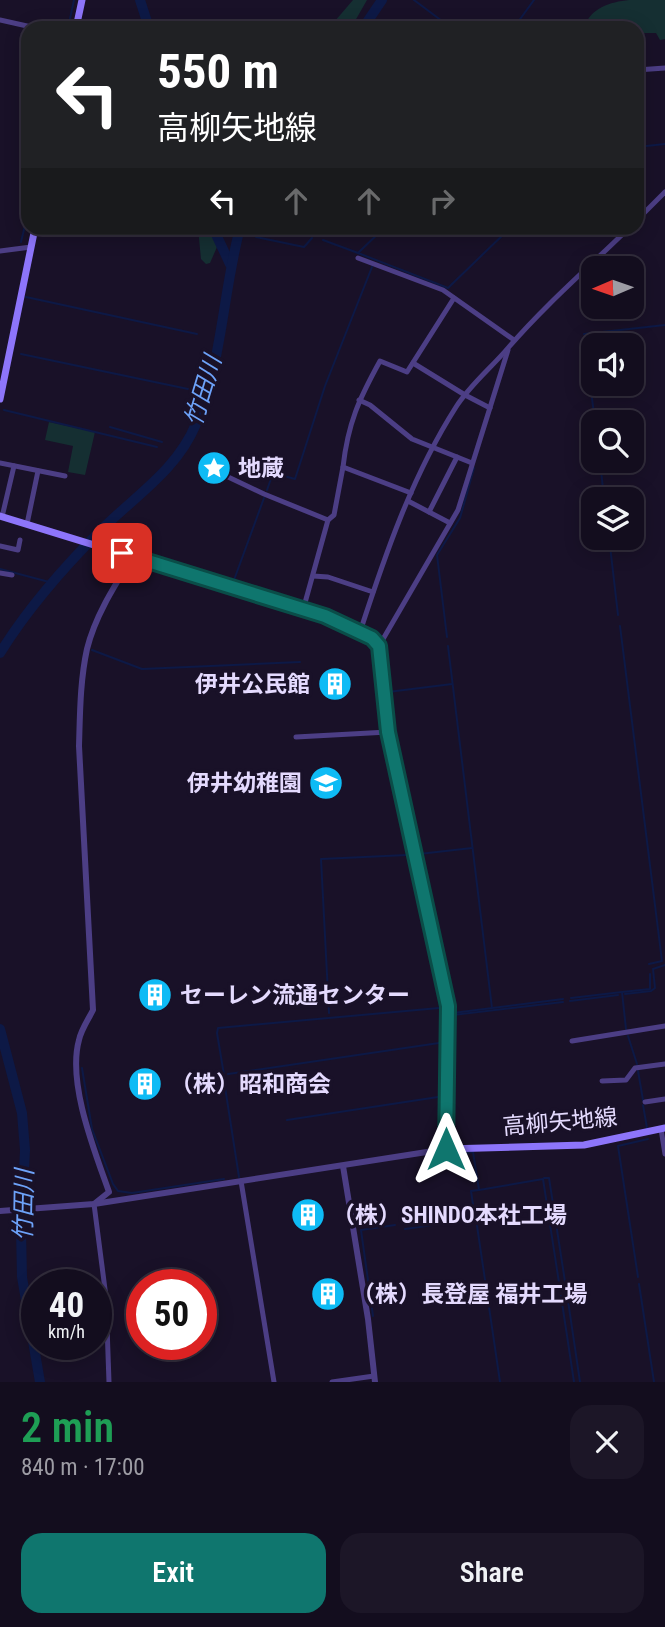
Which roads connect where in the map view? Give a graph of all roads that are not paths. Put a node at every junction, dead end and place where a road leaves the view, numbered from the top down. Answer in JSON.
{"nodes":[{"id":1,"x":82,"y":0,"type":"edge"},
{"id":2,"x":0,"y":20,"type":"edge"},
{"id":3,"x":78,"y":21,"type":"edge"},
{"id":4,"x":21,"y":25,"type":"edge"},
{"id":5,"x":665,"y":68,"type":"edge"},
{"id":6,"x":644,"y":70,"type":"edge"},
{"id":7,"x":665,"y":192,"type":"edge"},
{"id":8,"x":644,"y":210,"type":"edge"},
{"id":9,"x":34,"y":235,"type":"edge"},
{"id":10,"x":622,"y":235,"type":"edge"},
{"id":11,"x":31,"y":247,"type":"junction"},
{"id":12,"x":0,"y":251,"type":"edge"},
{"id":13,"x":358,"y":258,"type":"dead end"},
{"id":14,"x":454,"y":298,"type":"junction"},
{"id":15,"x":514,"y":340,"type":"junction"},
{"id":16,"x":509,"y":347,"type":"junction"},
{"id":17,"x":413,"y":363,"type":"junction"},
{"id":18,"x":465,"y":396,"type":"junction"},
{"id":19,"x":0,"y":399,"type":"edge"},
{"id":20,"x":359,"y":400,"type":"junction"},
{"id":21,"x":490,"y":408,"type":"junction"},
{"id":22,"x":433,"y":447,"type":"junction"},
{"id":23,"x":457,"y":457,"type":"junction"},
{"id":24,"x":0,"y":463,"type":"edge"},
{"id":25,"x":472,"y":463,"type":"junction"},
{"id":26,"x":202,"y":465,"type":"dead end"},
{"id":27,"x":14,"y":466,"type":"junction"},
{"id":28,"x":344,"y":467,"type":"junction"},
{"id":29,"x":38,"y":471,"type":"junction"},
{"id":30,"x":65,"y":476,"type":"dead end"},
{"id":31,"x":411,"y":493,"type":"junction"},
{"id":32,"x":408,"y":501,"type":"junction"},
{"id":33,"x":429,"y":512,"type":"junction"},
{"id":34,"x":1,"y":517,"type":"edge"},
{"id":35,"x":328,"y":520,"type":"junction"},
{"id":36,"x":450,"y":523,"type":"junction"},
{"id":37,"x":27,"y":524,"type":"junction"},
{"id":38,"x":20,"y":540,"type":"dead end"},
{"id":39,"x":0,"y":546,"type":"edge"},
{"id":40,"x":133,"y":556,"type":"junction"},
{"id":41,"x":0,"y":573,"type":"edge"},
{"id":42,"x":12,"y":575,"type":"dead end"},
{"id":43,"x":313,"y":576,"type":"junction"},
{"id":44,"x":373,"y":592,"type":"junction"},
{"id":45,"x":303,"y":610,"type":"junction"},
{"id":46,"x":360,"y":632,"type":"junction"},
{"id":47,"x":379,"y":646,"type":"junction"},
{"id":48,"x":388,"y":732,"type":"junction"},
{"id":49,"x":296,"y":737,"type":"dead end"},
{"id":50,"x":665,"y":1026,"type":"edge"},
{"id":51,"x":572,"y":1041,"type":"dead end"},
{"id":52,"x":665,"y":1064,"type":"edge"},
{"id":53,"x":602,"y":1081,"type":"dead end"},
{"id":54,"x":665,"y":1099,"type":"edge"},
{"id":55,"x":645,"y":1102,"type":"dead end"},
{"id":56,"x":663,"y":1128,"type":"edge"},
{"id":57,"x":446,"y":1149,"type":"junction"},
{"id":58,"x":665,"y":1154,"type":"edge"},
{"id":59,"x":343,"y":1166,"type":"junction"},
{"id":60,"x":241,"y":1181,"type":"junction"},
{"id":61,"x":94,"y":1204,"type":"junction"},
{"id":62,"x":0,"y":1212,"type":"edge"},
{"id":63,"x":375,"y":1379,"type":"edge"},
{"id":64,"x":109,"y":1382,"type":"edge"},
{"id":65,"x":274,"y":1382,"type":"edge"},
{"id":66,"x":332,"y":1382,"type":"edge"}],
"edges":[{"from":1,"to":3,"type":"main road"},
{"from":2,"to":4,"type":"street"},
{"from":5,"to":6,"type":"street"},
{"from":7,"to":8,"type":"street"},
{"from":9,"to":11,"type":"main road"},
{"from":10,"to":15,"type":"street"},
{"from":11,"to":12,"type":"street"},
{"from":11,"to":19,"type":"main road"},
{"from":13,"to":14,"type":"street"},
{"from":14,"to":15,"type":"street"},
{"from":14,"to":17,"type":"street"},
{"from":15,"to":16,"type":"street"},
{"from":16,"to":18,"type":"street"},
{"from":16,"to":21,"type":"street"},
{"from":17,"to":18,"type":"street"},
{"from":17,"to":20,"type":"street"},
{"from":18,"to":21,"type":"street"},
{"from":18,"to":22,"type":"street"},
{"from":20,"to":22,"type":"street"},
{"from":20,"to":28,"type":"street"},
{"from":21,"to":25,"type":"street"},
{"from":22,"to":23,"type":"street"},
{"from":22,"to":31,"type":"street"},
{"from":23,"to":25,"type":"street"},
{"from":23,"to":33,"type":"street"},
{"from":24,"to":27,"type":"street"},
{"from":25,"to":36,"type":"street"},
{"from":26,"to":35,"type":"street"},
{"from":27,"to":29,"type":"street"},
{"from":27,"to":34,"type":"street"},
{"from":28,"to":31,"type":"street"},
{"from":28,"to":35,"type":"street"},
{"from":29,"to":30,"type":"street"},
{"from":29,"to":37,"type":"street"},
{"from":31,"to":32,"type":"street"},
{"from":32,"to":33,"type":"street"},
{"from":32,"to":44,"type":"street"},
{"from":33,"to":36,"type":"street"},
{"from":34,"to":37,"type":"main road"},
{"from":35,"to":43,"type":"street"},
{"from":36,"to":47,"type":"street"},
{"from":37,"to":40,"type":"main road"},
{"from":38,"to":39,"type":"street"},
{"from":40,"to":45,"type":"main road"},
{"from":40,"to":61,"type":"street"},
{"from":41,"to":42,"type":"street"},
{"from":43,"to":44,"type":"street"},
{"from":43,"to":45,"type":"street"},
{"from":44,"to":46,"type":"street"},
{"from":45,"to":46,"type":"main road"},
{"from":46,"to":47,"type":"main road"},
{"from":47,"to":48,"type":"main road"},
{"from":48,"to":49,"type":"street"},
{"from":48,"to":57,"type":"main road"},
{"from":50,"to":51,"type":"street"},
{"from":52,"to":53,"type":"street"},
{"from":54,"to":55,"type":"street"},
{"from":56,"to":57,"type":"main road","name":"高柳矢地線"},
{"from":56,"to":58,"type":"street"},
{"from":57,"to":59,"type":"street"},
{"from":59,"to":60,"type":"street"},
{"from":59,"to":63,"type":"street"},
{"from":60,"to":61,"type":"street"},
{"from":60,"to":65,"type":"street"},
{"from":61,"to":62,"type":"street"},
{"from":61,"to":64,"type":"street"},
{"from":63,"to":66,"type":"street"}]}
